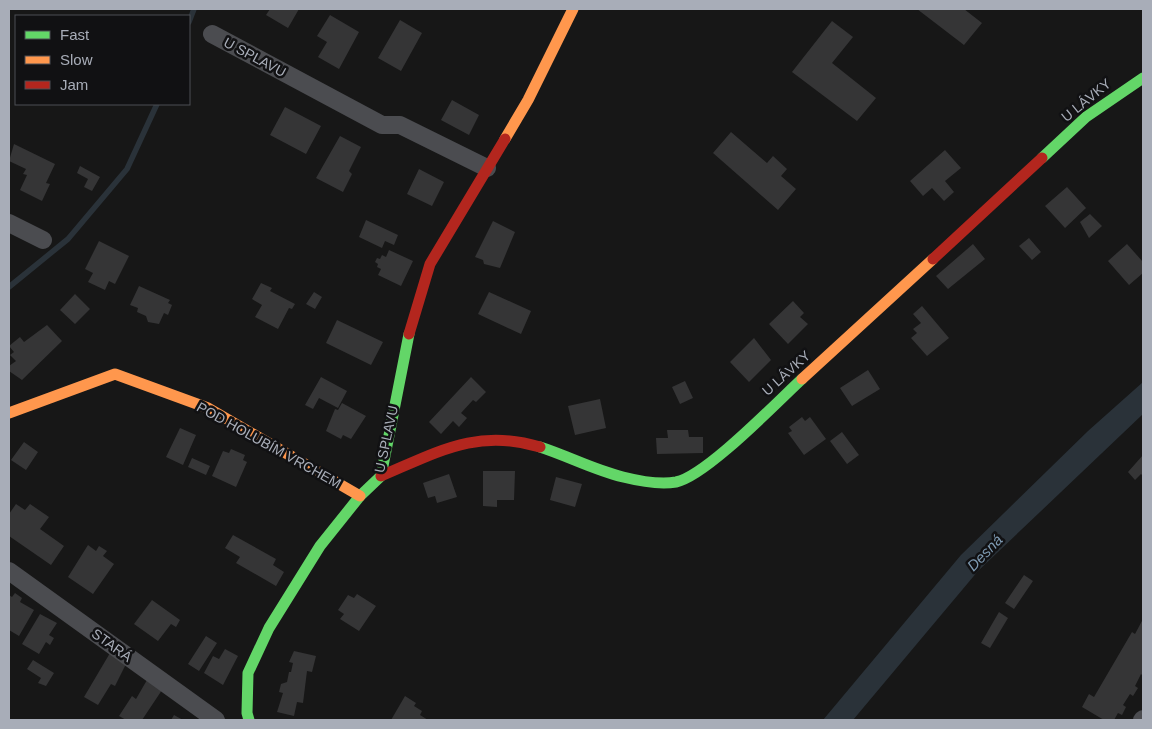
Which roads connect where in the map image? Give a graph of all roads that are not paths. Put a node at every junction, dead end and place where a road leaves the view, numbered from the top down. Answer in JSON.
{"nodes":[{"id":1,"x":573,"y":9,"type":"edge"},
{"id":2,"x":212,"y":34,"type":"dead end"},
{"id":3,"x":1143,"y":78,"type":"edge"},
{"id":4,"x":487,"y":168,"type":"junction"},
{"id":5,"x":9,"y":224,"type":"edge"},
{"id":6,"x":43,"y":240,"type":"dead end"},
{"id":7,"x":9,"y":412,"type":"edge"},
{"id":8,"x":381,"y":476,"type":"junction"},
{"id":9,"x":360,"y":496,"type":"junction"},
{"id":10,"x":9,"y":570,"type":"edge"},
{"id":11,"x":216,"y":720,"type":"edge"},
{"id":12,"x":249,"y":720,"type":"edge"}],
"edges":[{"from":1,"to":4,"type":"street","name":"U SPLAVU"},
{"from":2,"to":4,"type":"street","name":"U SPLAVU"},
{"from":3,"to":8,"type":"street","name":"U LÁVKY"},
{"from":4,"to":8,"type":"street","name":"U SPLAVU"},
{"from":5,"to":6,"type":"street"},
{"from":7,"to":9,"type":"street","name":"POD HOLUBÍM VRCHEM"},
{"from":8,"to":9,"type":"street","name":"U SPLAVU"},
{"from":9,"to":12,"type":"street","name":"U SPLAVU"},
{"from":10,"to":11,"type":"street","name":"STARÁ"}]}
